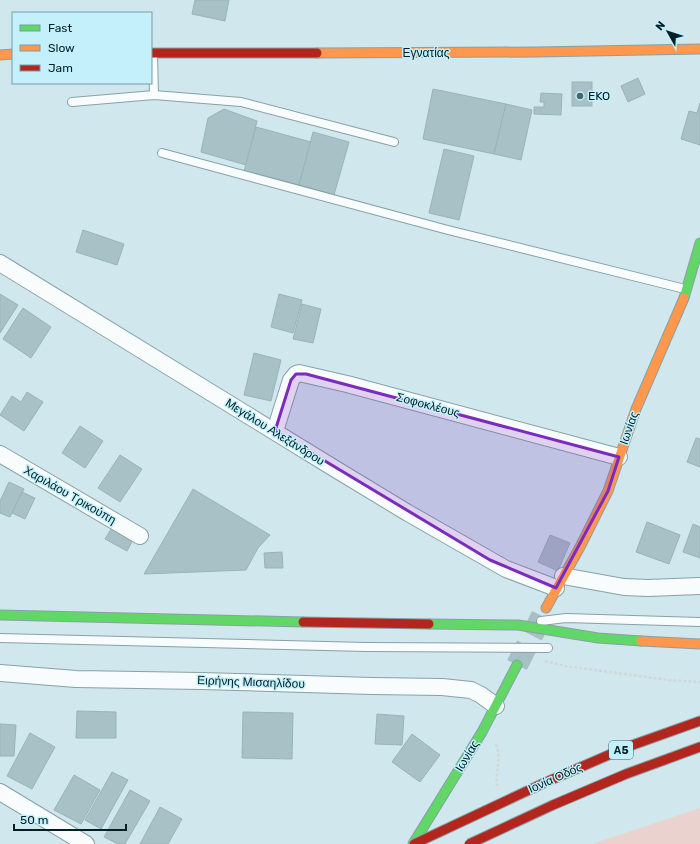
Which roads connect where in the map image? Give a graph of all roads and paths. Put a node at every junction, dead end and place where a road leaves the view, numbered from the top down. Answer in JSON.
{"nodes":[{"id":1,"x":700,"y":49,"type":"edge"},
{"id":2,"x":12,"y":54,"type":"edge"},
{"id":3,"x":152,"y":54,"type":"edge"},
{"id":4,"x":0,"y":55,"type":"edge"},
{"id":5,"x":154,"y":95,"type":"junction"},
{"id":6,"x":72,"y":102,"type":"dead end"},
{"id":7,"x":394,"y":142,"type":"dead end"},
{"id":8,"x":162,"y":153,"type":"dead end"},
{"id":9,"x":700,"y":243,"type":"edge"},
{"id":10,"x":0,"y":263,"type":"edge"},
{"id":11,"x":686,"y":290,"type":"junction"},
{"id":12,"x":275,"y":431,"type":"junction"},
{"id":13,"x":0,"y":454,"type":"edge"},
{"id":14,"x":619,"y":457,"type":"junction"},
{"id":15,"x":140,"y":536,"type":"dead end"},
{"id":16,"x":559,"y":582,"type":"junction"},
{"id":17,"x":700,"y":586,"type":"edge"},
{"id":18,"x":546,"y":608,"type":"tunnel mouth"},
{"id":19,"x":0,"y":614,"type":"edge"},
{"id":20,"x":700,"y":622,"type":"edge"},
{"id":21,"x":518,"y":625,"type":"junction"},
{"id":22,"x":0,"y":638,"type":"edge"},
{"id":23,"x":700,"y":644,"type":"edge"},
{"id":24,"x":548,"y":648,"type":"dead end"},
{"id":25,"x":541,"y":660,"type":"dead end"},
{"id":26,"x":517,"y":665,"type":"tunnel mouth"},
{"id":27,"x":0,"y":673,"type":"edge"},
{"id":28,"x":700,"y":682,"type":"edge"},
{"id":29,"x":496,"y":706,"type":"junction"},
{"id":30,"x":700,"y":721,"type":"edge"},
{"id":31,"x":700,"y":747,"type":"edge"},
{"id":32,"x":0,"y":792,"type":"edge"},
{"id":33,"x":86,"y":844,"type":"edge"},
{"id":34,"x":413,"y":844,"type":"edge"},
{"id":35,"x":468,"y":844,"type":"edge"}],
"edges":[{"from":1,"to":3,"type":"main road","name":"Εγνατίας"},
{"from":2,"to":4,"type":"main road"},
{"from":3,"to":5,"type":"lane"},
{"from":5,"to":6,"type":"lane"},
{"from":5,"to":7,"type":"lane"},
{"from":8,"to":11,"type":"lane"},
{"from":9,"to":11,"type":"main road","name":"Ιωνίας"},
{"from":10,"to":12,"type":"street","name":"Μεγάλου Αλεξάνδρου"},
{"from":11,"to":14,"type":"main road","name":"Ιωνίας"},
{"from":12,"to":14,"type":"street","name":"Σοφοκλέους"},
{"from":12,"to":16,"type":"street","name":"Μεγάλου Αλεξάνδρου"},
{"from":13,"to":15,"type":"street","name":"Χαριλάου Τρικούπη"},
{"from":14,"to":16,"type":"main road","name":"Ιωνίας"},
{"from":16,"to":17,"type":"street","name":"Μεγάλου Αλεξάνδρου"},
{"from":16,"to":18,"type":"main road","name":"Ιωνίας"},
{"from":19,"to":21,"type":"main road"},
{"from":20,"to":21,"type":"lane"},
{"from":21,"to":23,"type":"main road"},
{"from":22,"to":24,"type":"lane"},
{"from":25,"to":28,"type":"path"},
{"from":26,"to":29,"type":"main road","name":"Ιωνίας"},
{"from":27,"to":29,"type":"street","name":"Ειρήνης Μισαηλίδου"},
{"from":29,"to":34,"type":"main road","name":"Ιωνίας"},
{"from":30,"to":34,"type":"main road","name":"Ιονία Οδός","number":"Α5","bridge":true},
{"from":31,"to":35,"type":"main road","name":"Ιονία Οδός","number":"Α5","bridge":true},
{"from":32,"to":33,"type":"street"}]}
